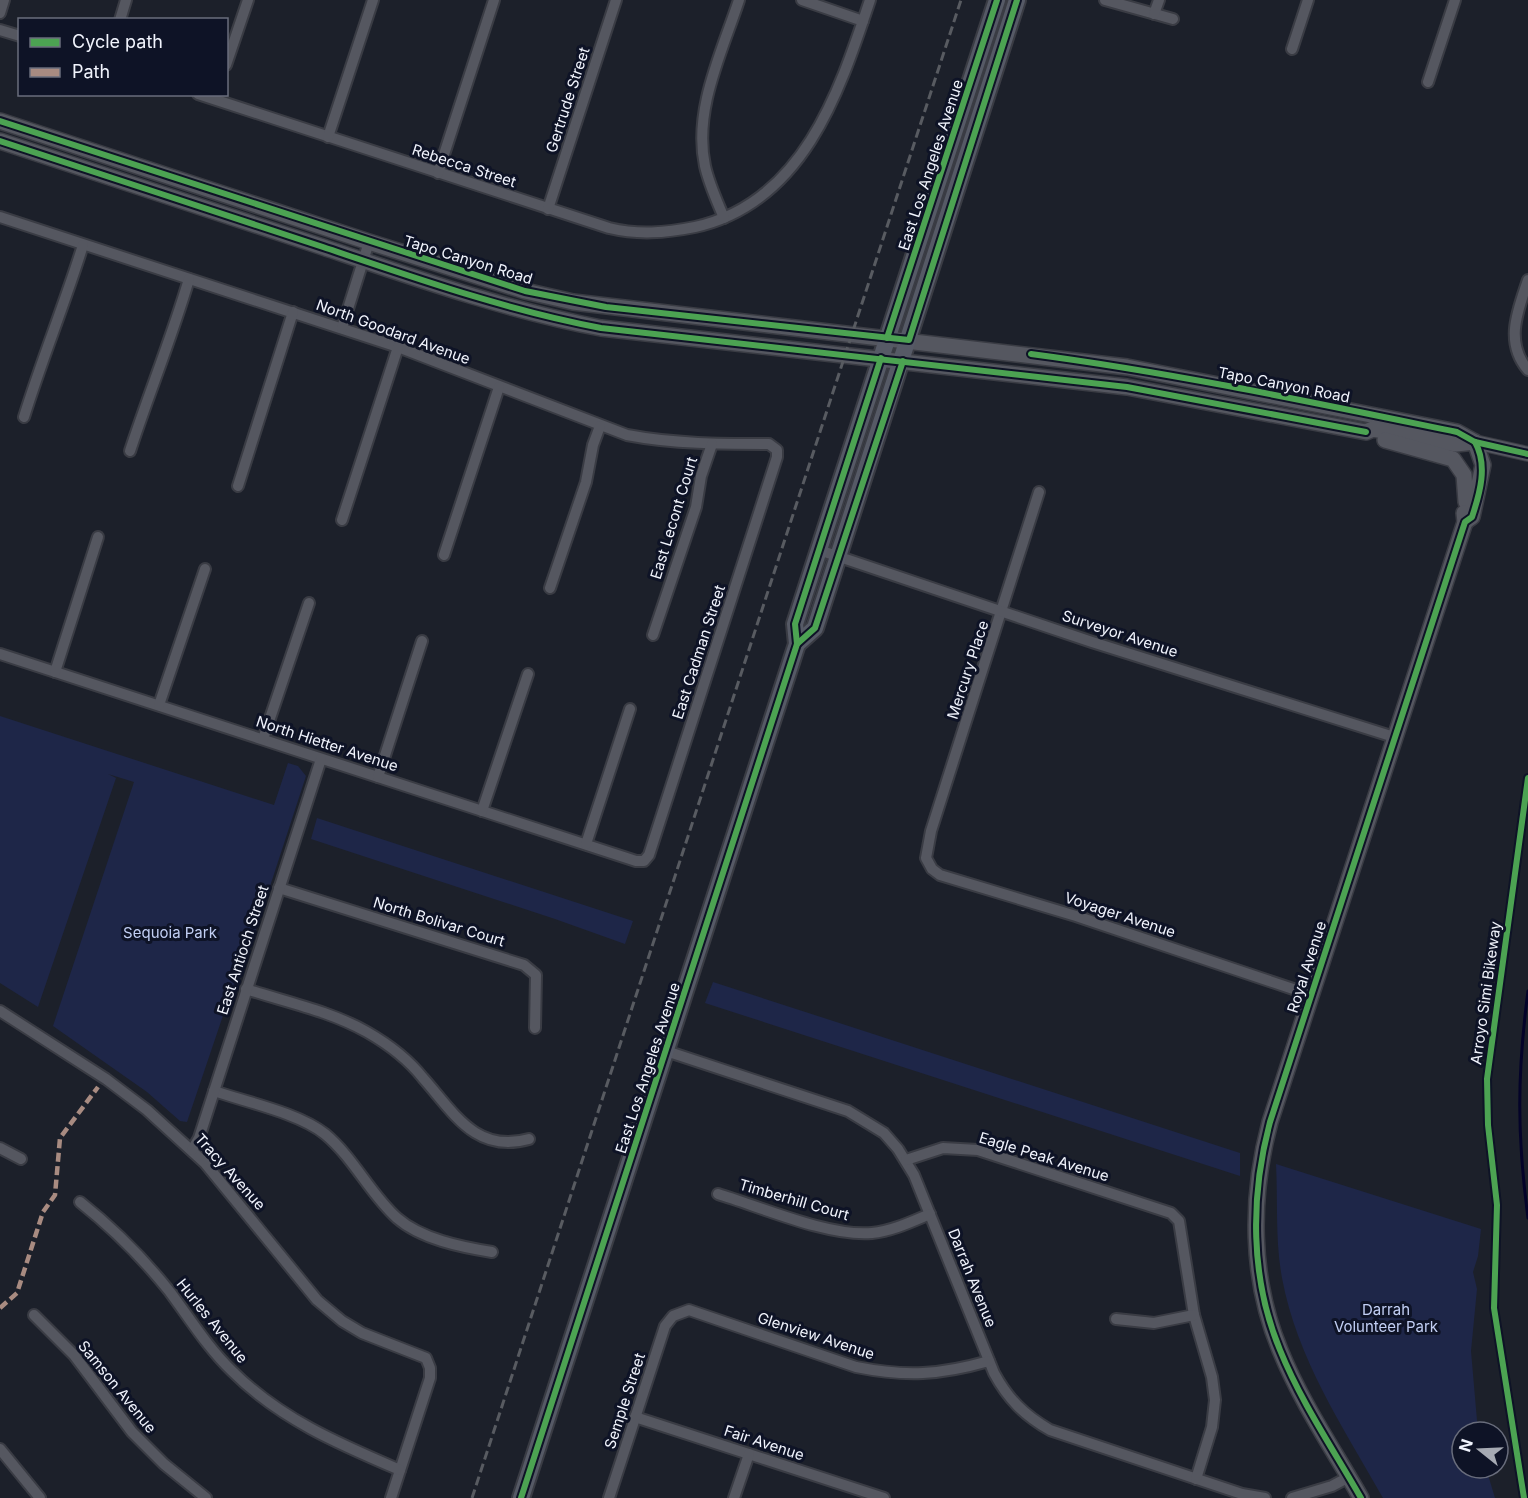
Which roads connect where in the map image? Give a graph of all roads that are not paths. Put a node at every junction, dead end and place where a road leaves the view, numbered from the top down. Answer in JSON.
{"nodes":[{"id":1,"x":4,"y":0,"type":"edge"},
{"id":2,"x":126,"y":0,"type":"edge"},
{"id":3,"x":248,"y":0,"type":"edge"},
{"id":4,"x":373,"y":0,"type":"edge"},
{"id":5,"x":494,"y":0,"type":"edge"},
{"id":6,"x":616,"y":0,"type":"edge"},
{"id":7,"x":738,"y":0,"type":"edge"},
{"id":8,"x":802,"y":0,"type":"edge"},
{"id":9,"x":870,"y":0,"type":"edge"},
{"id":10,"x":997,"y":0,"type":"edge"},
{"id":11,"x":1017,"y":0,"type":"edge"},
{"id":12,"x":1105,"y":0,"type":"edge"},
{"id":13,"x":1159,"y":0,"type":"edge"},
{"id":14,"x":1308,"y":0,"type":"edge"},
{"id":15,"x":1455,"y":0,"type":"edge"},
{"id":16,"x":0,"y":13,"type":"edge"},
{"id":17,"x":1154,"y":14,"type":"junction"},
{"id":18,"x":121,"y":18,"type":"edge"},
{"id":19,"x":1173,"y":19,"type":"dead end"},
{"id":20,"x":863,"y":21,"type":"junction"},
{"id":21,"x":0,"y":30,"type":"edge"},
{"id":22,"x":18,"y":35,"type":"edge"},
{"id":23,"x":1292,"y":49,"type":"dead end"},
{"id":24,"x":228,"y":59,"type":"edge"},
{"id":25,"x":1428,"y":82,"type":"dead end"},
{"id":26,"x":216,"y":97,"type":"edge"},
{"id":27,"x":0,"y":121,"type":"edge"},
{"id":28,"x":328,"y":137,"type":"junction"},
{"id":29,"x":0,"y":141,"type":"edge"},
{"id":30,"x":438,"y":173,"type":"junction"},
{"id":31,"x":548,"y":209,"type":"junction"},
{"id":32,"x":0,"y":217,"type":"edge"},
{"id":33,"x":724,"y":218,"type":"junction"},
{"id":34,"x":369,"y":242,"type":"junction"},
{"id":35,"x":83,"y":244,"type":"junction"},
{"id":36,"x":363,"y":261,"type":"junction"},
{"id":37,"x":189,"y":279,"type":"junction"},
{"id":38,"x":1528,"y":280,"type":"edge"},
{"id":39,"x":293,"y":312,"type":"junction"},
{"id":40,"x":342,"y":328,"type":"junction"},
{"id":41,"x":887,"y":338,"type":"junction"},
{"id":42,"x":909,"y":340,"type":"junction"},
{"id":43,"x":398,"y":347,"type":"junction"},
{"id":44,"x":881,"y":358,"type":"junction"},
{"id":45,"x":903,"y":361,"type":"junction"},
{"id":46,"x":1528,"y":370,"type":"edge"},
{"id":47,"x":499,"y":387,"type":"junction"},
{"id":48,"x":24,"y":417,"type":"dead end"},
{"id":49,"x":600,"y":426,"type":"junction"},
{"id":50,"x":1366,"y":432,"type":"junction"},
{"id":51,"x":1475,"y":442,"type":"junction"},
{"id":52,"x":712,"y":444,"type":"junction"},
{"id":53,"x":777,"y":450,"type":"joint"},
{"id":54,"x":130,"y":451,"type":"dead end"},
{"id":55,"x":1528,"y":454,"type":"edge"},
{"id":56,"x":238,"y":486,"type":"dead end"},
{"id":57,"x":1039,"y":492,"type":"dead end"},
{"id":58,"x":1466,"y":502,"type":"junction"},
{"id":59,"x":342,"y":520,"type":"dead end"},
{"id":60,"x":1465,"y":522,"type":"junction"},
{"id":61,"x":98,"y":537,"type":"dead end"},
{"id":62,"x":819,"y":550,"type":"junction"},
{"id":63,"x":444,"y":555,"type":"dead end"},
{"id":64,"x":839,"y":557,"type":"junction"},
{"id":65,"x":205,"y":569,"type":"dead end"},
{"id":66,"x":550,"y":588,"type":"dead end"},
{"id":67,"x":309,"y":603,"type":"dead end"},
{"id":68,"x":1003,"y":612,"type":"junction"},
{"id":69,"x":653,"y":635,"type":"dead end"},
{"id":70,"x":422,"y":641,"type":"dead end"},
{"id":71,"x":797,"y":644,"type":"junction"},
{"id":72,"x":0,"y":654,"type":"edge"},
{"id":73,"x":55,"y":672,"type":"junction"},
{"id":74,"x":528,"y":674,"type":"dead end"},
{"id":75,"x":159,"y":705,"type":"junction"},
{"id":76,"x":630,"y":708,"type":"dead end"},
{"id":77,"x":1394,"y":737,"type":"junction"},
{"id":78,"x":263,"y":739,"type":"junction"},
{"id":79,"x":321,"y":759,"type":"junction"},
{"id":80,"x":378,"y":777,"type":"junction"},
{"id":81,"x":482,"y":811,"type":"junction"},
{"id":82,"x":586,"y":844,"type":"junction"},
{"id":83,"x":926,"y":858,"type":"joint"},
{"id":84,"x":644,"y":861,"type":"joint"},
{"id":85,"x":279,"y":888,"type":"junction"},
{"id":86,"x":246,"y":989,"type":"junction"},
{"id":87,"x":1311,"y":995,"type":"junction"},
{"id":88,"x":0,"y":1011,"type":"edge"},
{"id":89,"x":535,"y":1028,"type":"dead end"},
{"id":90,"x":666,"y":1051,"type":"junction"},
{"id":91,"x":214,"y":1091,"type":"junction"},
{"id":92,"x":529,"y":1139,"type":"dead end"},
{"id":93,"x":0,"y":1148,"type":"edge"},
{"id":94,"x":192,"y":1150,"type":"junction"},
{"id":95,"x":21,"y":1159,"type":"dead end"},
{"id":96,"x":906,"y":1160,"type":"junction"},
{"id":97,"x":718,"y":1194,"type":"dead end"},
{"id":98,"x":80,"y":1202,"type":"dead end"},
{"id":99,"x":930,"y":1214,"type":"junction"},
{"id":100,"x":492,"y":1252,"type":"dead end"},
{"id":101,"x":34,"y":1315,"type":"dead end"},
{"id":102,"x":1194,"y":1315,"type":"junction"},
{"id":103,"x":673,"y":1316,"type":"joint"},
{"id":104,"x":1116,"y":1319,"type":"dead end"},
{"id":105,"x":989,"y":1361,"type":"junction"},
{"id":106,"x":635,"y":1417,"type":"junction"},
{"id":107,"x":0,"y":1449,"type":"edge"},
{"id":108,"x":749,"y":1454,"type":"junction"},
{"id":109,"x":400,"y":1470,"type":"junction"},
{"id":110,"x":1349,"y":1477,"type":"junction"},
{"id":111,"x":1196,"y":1479,"type":"junction"},
{"id":112,"x":860,"y":1494,"type":"edge"},
{"id":113,"x":40,"y":1498,"type":"edge"},
{"id":114,"x":206,"y":1498,"type":"edge"},
{"id":115,"x":391,"y":1498,"type":"edge"},
{"id":116,"x":521,"y":1498,"type":"edge"},
{"id":117,"x":609,"y":1498,"type":"edge"},
{"id":118,"x":734,"y":1498,"type":"edge"},
{"id":119,"x":884,"y":1498,"type":"edge"},
{"id":120,"x":1265,"y":1498,"type":"edge"},
{"id":121,"x":1292,"y":1498,"type":"edge"},
{"id":122,"x":1361,"y":1498,"type":"edge"}],
"edges":[{"from":1,"to":16,"type":"street"},
{"from":2,"to":18,"type":"street"},
{"from":3,"to":24,"type":"street"},
{"from":4,"to":28,"type":"street"},
{"from":5,"to":30,"type":"street"},
{"from":6,"to":31,"type":"street","name":"Gertrude Street"},
{"from":7,"to":33,"type":"street"},
{"from":8,"to":20,"type":"street"},
{"from":9,"to":20,"type":"street","name":"Rebecca Street"},
{"from":10,"to":41,"type":"main road","name":"East Los Angeles Avenue"},
{"from":11,"to":42,"type":"main road","name":"East Los Angeles Avenue"},
{"from":12,"to":17,"type":"street"},
{"from":13,"to":17,"type":"street"},
{"from":14,"to":23,"type":"street"},
{"from":15,"to":25,"type":"street"},
{"from":17,"to":19,"type":"street"},
{"from":20,"to":33,"type":"street","name":"Rebecca Street"},
{"from":21,"to":22,"type":"street"},
{"from":26,"to":28,"type":"street","name":"Rebecca Street"},
{"from":27,"to":34,"type":"main road","name":"Tapo Canyon Road"},
{"from":28,"to":30,"type":"street","name":"Rebecca Street"},
{"from":29,"to":36,"type":"main road","name":"Tapo Canyon Road"},
{"from":30,"to":31,"type":"street","name":"Rebecca Street"},
{"from":31,"to":33,"type":"street","name":"Rebecca Street"},
{"from":32,"to":35,"type":"street","name":"North Goodard Avenue"},
{"from":34,"to":36,"type":"street"},
{"from":34,"to":41,"type":"main road","name":"Tapo Canyon Road"},
{"from":35,"to":37,"type":"street","name":"North Goodard Avenue"},
{"from":35,"to":48,"type":"street"},
{"from":36,"to":40,"type":"street"},
{"from":36,"to":44,"type":"main road","name":"Tapo Canyon Road"},
{"from":37,"to":39,"type":"street","name":"North Goodard Avenue"},
{"from":37,"to":54,"type":"street"},
{"from":38,"to":46,"type":"street"},
{"from":39,"to":40,"type":"street","name":"North Goodard Avenue"},
{"from":39,"to":56,"type":"street"},
{"from":40,"to":43,"type":"street","name":"North Goodard Avenue"},
{"from":41,"to":42,"type":"main road","name":"Tapo Canyon Road"},
{"from":41,"to":44,"type":"main road","name":"East Los Angeles Avenue"},
{"from":42,"to":45,"type":"main road","name":"East Los Angeles Avenue"},
{"from":42,"to":51,"type":"main road","name":"Tapo Canyon Road"},
{"from":43,"to":47,"type":"street","name":"North Goodard Avenue"},
{"from":43,"to":59,"type":"street"},
{"from":44,"to":45,"type":"main road","name":"Tapo Canyon Road"},
{"from":44,"to":62,"type":"main road","name":"East Los Angeles Avenue"},
{"from":45,"to":50,"type":"main road","name":"Tapo Canyon Road"},
{"from":45,"to":64,"type":"main road","name":"East Los Angeles Avenue"},
{"from":47,"to":49,"type":"street","name":"North Goodard Avenue"},
{"from":47,"to":63,"type":"street"},
{"from":49,"to":52,"type":"street","name":"North Goodard Avenue"},
{"from":49,"to":66,"type":"street"},
{"from":50,"to":51,"type":"main road","name":"Tapo Canyon Road"},
{"from":50,"to":58,"type":"main road"},
{"from":51,"to":55,"type":"street","name":"Tapo Canyon Road"},
{"from":51,"to":58,"type":"main road","name":"Royal Avenue"},
{"from":51,"to":60,"type":"main road","name":"Royal Avenue"},
{"from":52,"to":53,"type":"street","name":"North Goodard Avenue"},
{"from":52,"to":69,"type":"street","name":"East Lecont Court"},
{"from":53,"to":84,"type":"street","name":"East Cadman Street"},
{"from":57,"to":68,"type":"street","name":"Mercury Place"},
{"from":58,"to":60,"type":"main road","name":"Royal Avenue"},
{"from":60,"to":77,"type":"main road","name":"Royal Avenue"},
{"from":61,"to":73,"type":"street"},
{"from":62,"to":64,"type":"street","name":"Surveyor Avenue"},
{"from":62,"to":71,"type":"main road","name":"East Los Angeles Avenue"},
{"from":64,"to":68,"type":"street","name":"Surveyor Avenue"},
{"from":64,"to":71,"type":"main road","name":"East Los Angeles Avenue"},
{"from":65,"to":75,"type":"street"},
{"from":67,"to":78,"type":"street"},
{"from":68,"to":77,"type":"street","name":"Surveyor Avenue"},
{"from":68,"to":83,"type":"street","name":"Mercury Place"},
{"from":70,"to":80,"type":"street"},
{"from":71,"to":90,"type":"main road","name":"East Los Angeles Avenue"},
{"from":72,"to":73,"type":"street","name":"North Hietter Avenue"},
{"from":73,"to":75,"type":"street","name":"North Hietter Avenue"},
{"from":74,"to":81,"type":"street"},
{"from":75,"to":78,"type":"street","name":"North Hietter Avenue"},
{"from":76,"to":82,"type":"street"},
{"from":77,"to":87,"type":"main road","name":"Royal Avenue"},
{"from":78,"to":79,"type":"street","name":"North Hietter Avenue"},
{"from":79,"to":80,"type":"street","name":"North Hietter Avenue"},
{"from":79,"to":85,"type":"street","name":"East Antioch Street"},
{"from":80,"to":81,"type":"street","name":"North Hietter Avenue"},
{"from":81,"to":82,"type":"street","name":"North Hietter Avenue"},
{"from":82,"to":84,"type":"street","name":"North Hietter Avenue"},
{"from":83,"to":87,"type":"street","name":"Voyager Avenue"},
{"from":85,"to":86,"type":"street","name":"East Antioch Street"},
{"from":85,"to":89,"type":"street","name":"North Bolivar Court"},
{"from":86,"to":91,"type":"street","name":"East Antioch Street"},
{"from":86,"to":92,"type":"street"},
{"from":87,"to":110,"type":"main road","name":"Royal Avenue"},
{"from":88,"to":94,"type":"street","name":"Tracy Avenue"},
{"from":90,"to":96,"type":"street","name":"Darrah Avenue"},
{"from":90,"to":116,"type":"main road","name":"East Los Angeles Avenue"},
{"from":91,"to":94,"type":"street","name":"East Antioch Street"},
{"from":91,"to":100,"type":"street"},
{"from":93,"to":95,"type":"street"},
{"from":94,"to":109,"type":"street","name":"Tracy Avenue"},
{"from":96,"to":99,"type":"street","name":"Darrah Avenue"},
{"from":96,"to":102,"type":"street","name":"Eagle Peak Avenue"},
{"from":97,"to":99,"type":"street","name":"Timberhill Court"},
{"from":98,"to":109,"type":"street","name":"Hurles Avenue"},
{"from":99,"to":105,"type":"street","name":"Darrah Avenue"},
{"from":101,"to":114,"type":"street","name":"Samson Avenue"},
{"from":102,"to":104,"type":"street"},
{"from":102,"to":111,"type":"street"},
{"from":103,"to":105,"type":"street","name":"Glenview Avenue"},
{"from":103,"to":106,"type":"street","name":"Semple Street"},
{"from":105,"to":111,"type":"street","name":"Darrah Avenue"},
{"from":106,"to":108,"type":"street","name":"Fair Avenue"},
{"from":106,"to":117,"type":"street","name":"Semple Street"},
{"from":107,"to":113,"type":"street"},
{"from":108,"to":112,"type":"street","name":"Fair Avenue"},
{"from":108,"to":118,"type":"street"},
{"from":109,"to":115,"type":"street"},
{"from":110,"to":121,"type":"street"},
{"from":110,"to":122,"type":"main road","name":"Royal Avenue"},
{"from":111,"to":120,"type":"street","name":"Darrah Avenue"},
{"from":112,"to":119,"type":"street","name":"Fair Avenue"}]}
